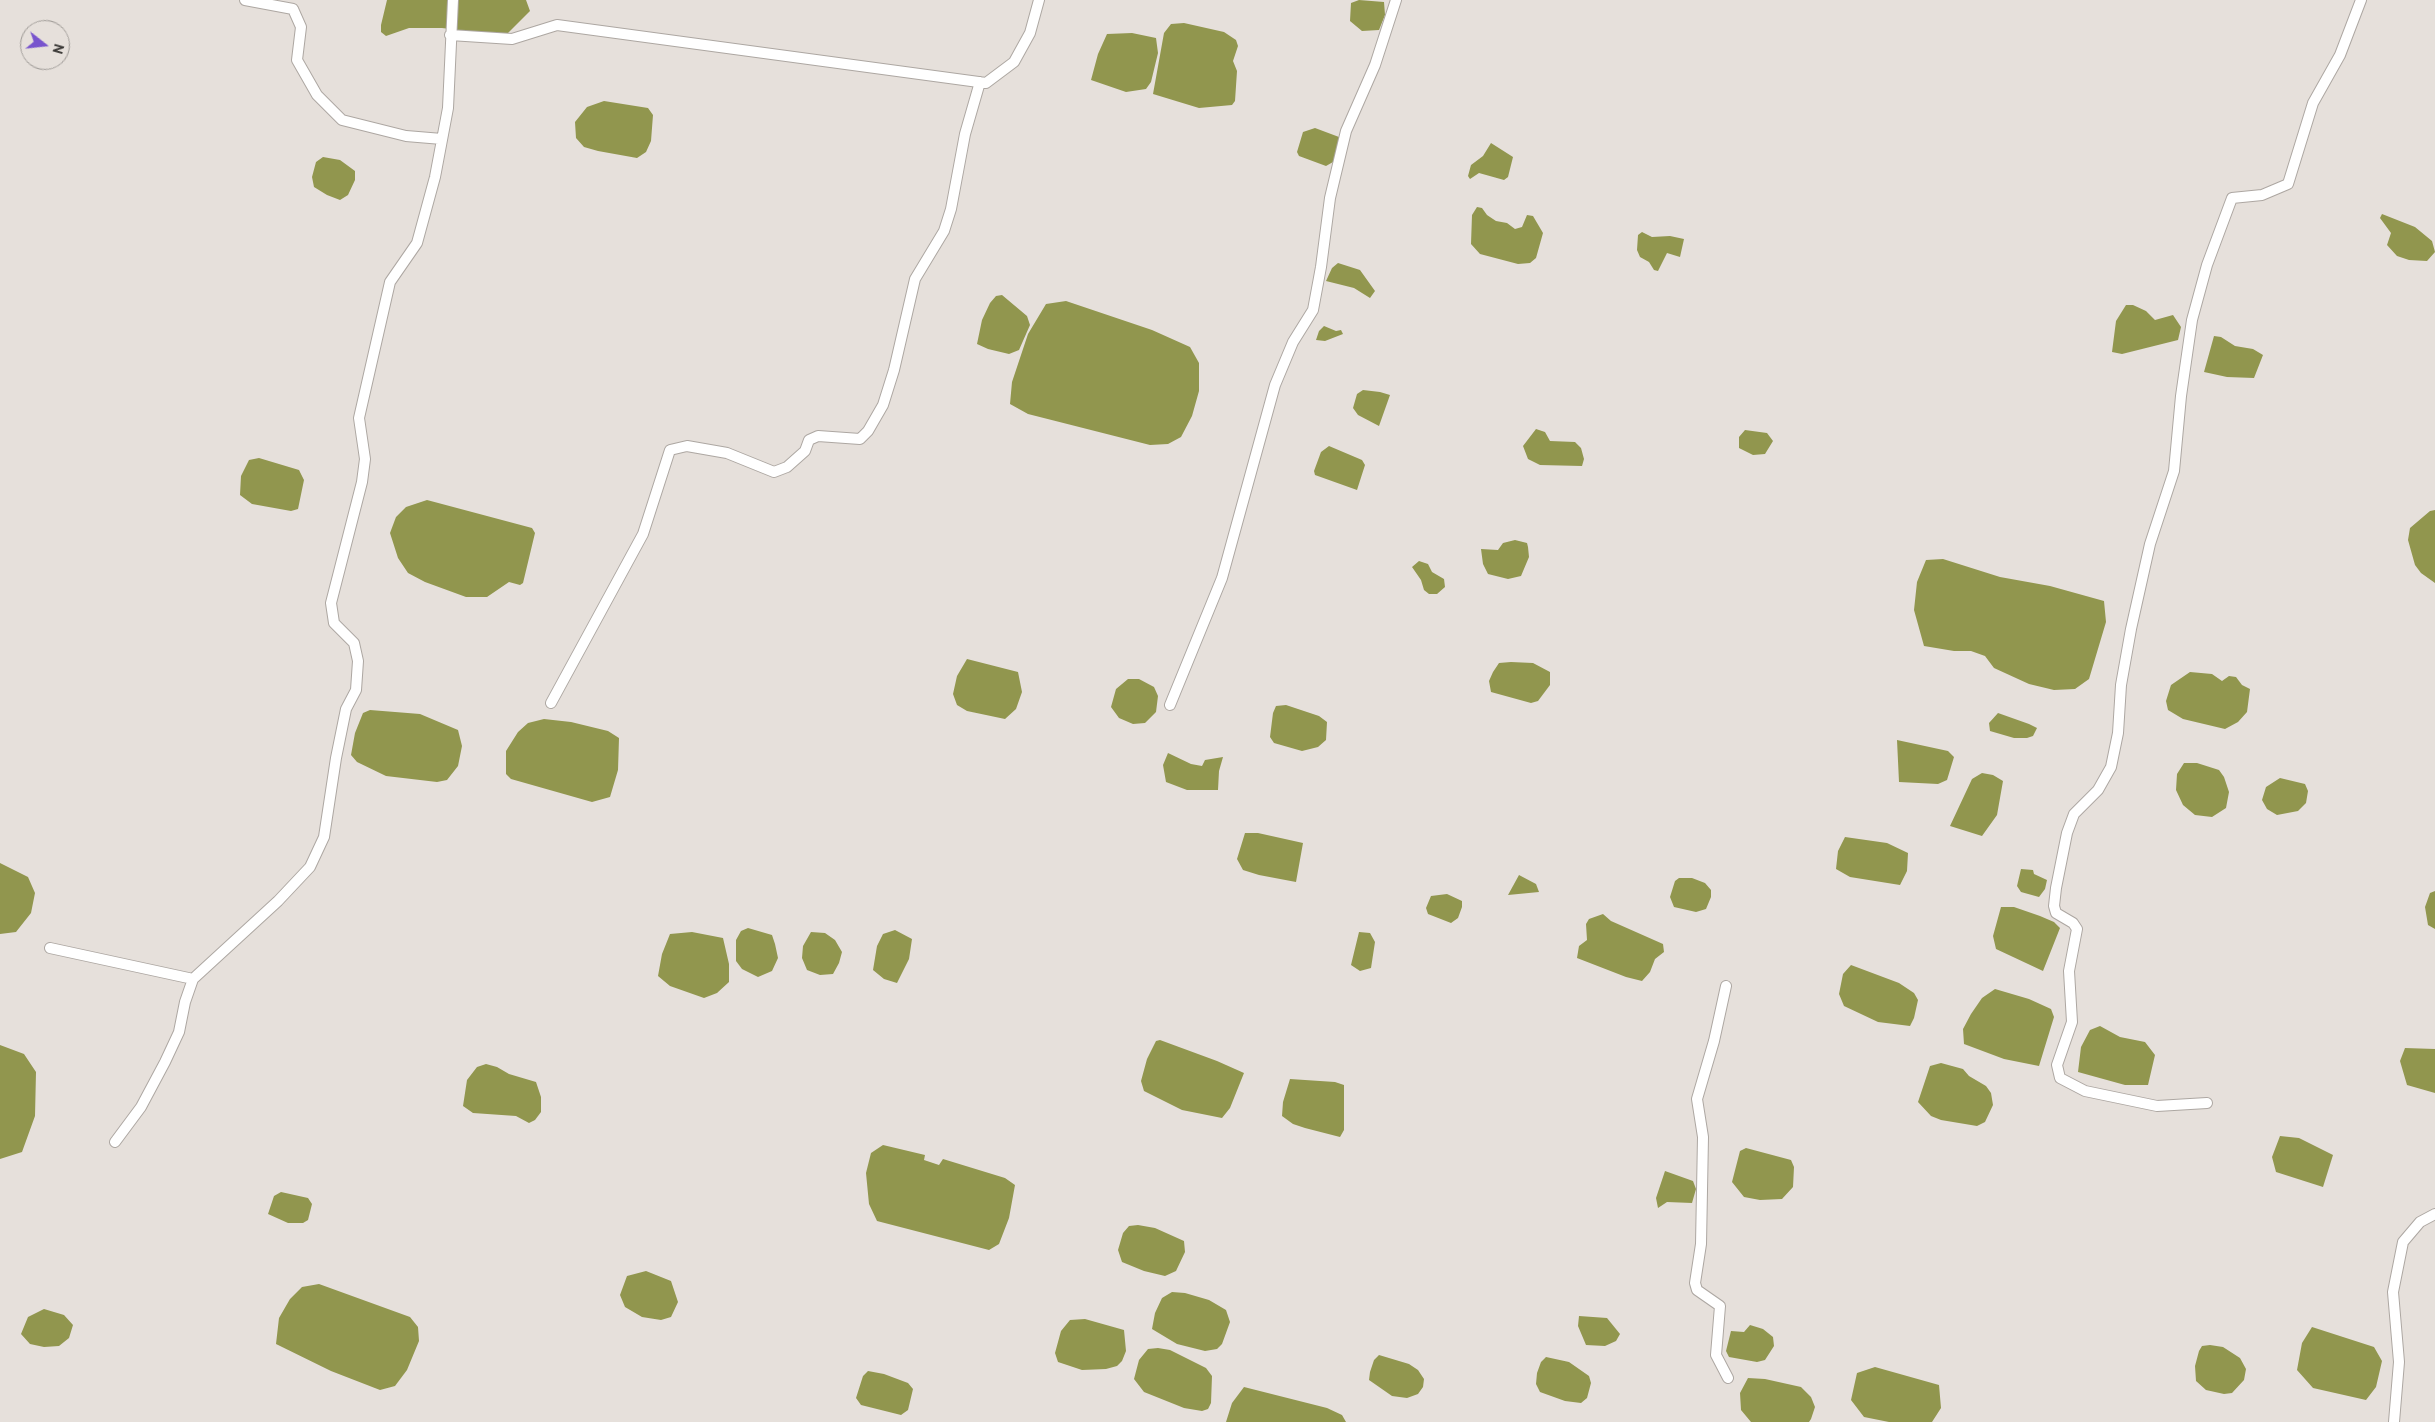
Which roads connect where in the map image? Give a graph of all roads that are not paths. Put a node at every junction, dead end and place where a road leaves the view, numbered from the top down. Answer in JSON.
{"nodes":[{"id":1,"x":245,"y":0,"type":"edge"},
{"id":2,"x":453,"y":0,"type":"edge"},
{"id":3,"x":1039,"y":0,"type":"edge"},
{"id":4,"x":1396,"y":0,"type":"edge"},
{"id":5,"x":2361,"y":0,"type":"edge"},
{"id":6,"x":450,"y":35,"type":"junction"},
{"id":7,"x":980,"y":82,"type":"junction"},
{"id":8,"x":442,"y":139,"type":"junction"},
{"id":9,"x":551,"y":704,"type":"dead end"},
{"id":10,"x":1170,"y":705,"type":"dead end"},
{"id":11,"x":50,"y":948,"type":"dead end"},
{"id":12,"x":193,"y":979,"type":"junction"},
{"id":13,"x":1726,"y":986,"type":"dead end"},
{"id":14,"x":2207,"y":1103,"type":"dead end"},
{"id":15,"x":115,"y":1142,"type":"dead end"},
{"id":16,"x":2435,"y":1214,"type":"edge"},
{"id":17,"x":1728,"y":1378,"type":"dead end"},
{"id":18,"x":2394,"y":1422,"type":"edge"}],
"edges":[{"from":1,"to":8,"type":"street"},
{"from":2,"to":6,"type":"street"},
{"from":3,"to":7,"type":"street"},
{"from":4,"to":10,"type":"street"},
{"from":5,"to":14,"type":"street"},
{"from":6,"to":7,"type":"street"},
{"from":6,"to":8,"type":"street"},
{"from":7,"to":9,"type":"street"},
{"from":8,"to":12,"type":"street"},
{"from":11,"to":12,"type":"street"},
{"from":12,"to":15,"type":"street"},
{"from":13,"to":17,"type":"street"},
{"from":16,"to":18,"type":"street"}]}
